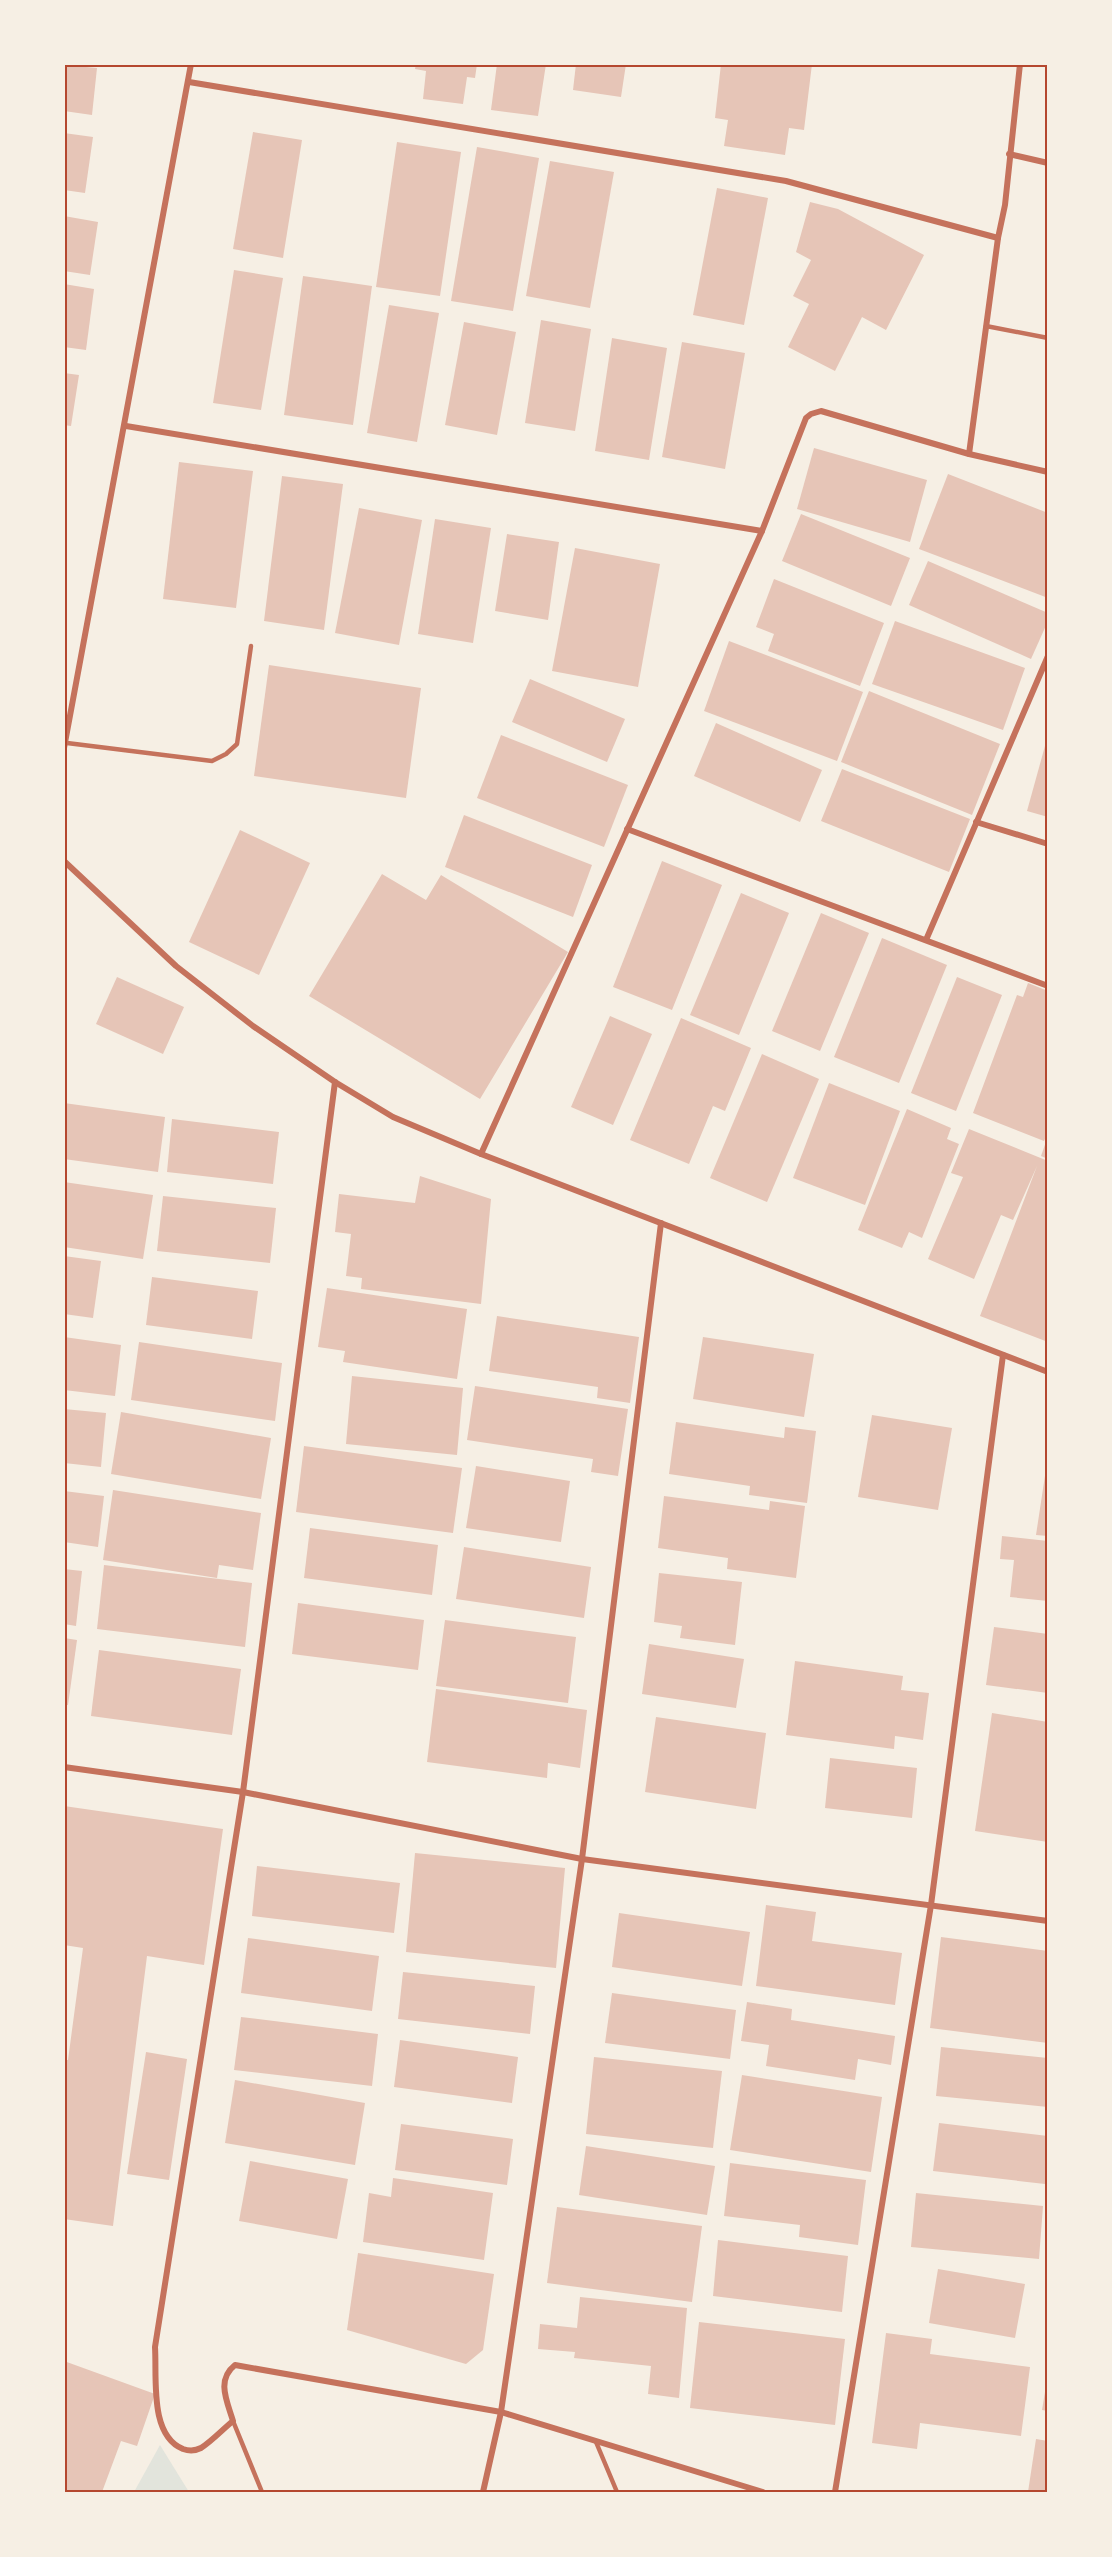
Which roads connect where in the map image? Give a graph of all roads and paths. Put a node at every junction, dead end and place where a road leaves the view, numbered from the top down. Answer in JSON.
{"nodes":[{"id":1,"x":191,"y":64,"type":"edge"},
{"id":2,"x":1020,"y":64,"type":"edge"},
{"id":3,"x":189,"y":82,"type":"junction"},
{"id":4,"x":1009,"y":154,"type":"junction"},
{"id":5,"x":1047,"y":163,"type":"edge"},
{"id":6,"x":998,"y":238,"type":"junction"},
{"id":7,"x":986,"y":326,"type":"junction"},
{"id":8,"x":1047,"y":338,"type":"edge"},
{"id":9,"x":126,"y":426,"type":"junction"},
{"id":10,"x":969,"y":454,"type":"junction"},
{"id":11,"x":1047,"y":472,"type":"edge"},
{"id":12,"x":762,"y":531,"type":"junction"},
{"id":13,"x":251,"y":646,"type":"dead end"},
{"id":14,"x":1047,"y":656,"type":"edge"},
{"id":15,"x":65,"y":744,"type":"edge"},
{"id":16,"x":976,"y":822,"type":"junction"},
{"id":17,"x":627,"y":829,"type":"junction"},
{"id":18,"x":1047,"y":844,"type":"edge"},
{"id":19,"x":64,"y":861,"type":"edge"},
{"id":20,"x":926,"y":940,"type":"junction"},
{"id":21,"x":1047,"y":986,"type":"edge"},
{"id":22,"x":335,"y":1082,"type":"junction"},
{"id":23,"x":481,"y":1154,"type":"junction"},
{"id":24,"x":661,"y":1223,"type":"junction"},
{"id":25,"x":1003,"y":1355,"type":"junction"},
{"id":26,"x":1047,"y":1372,"type":"edge"},
{"id":27,"x":64,"y":1767,"type":"edge"},
{"id":28,"x":243,"y":1792,"type":"junction"},
{"id":29,"x":582,"y":1859,"type":"junction"},
{"id":30,"x":931,"y":1905,"type":"junction"},
{"id":31,"x":1047,"y":1921,"type":"edge"},
{"id":32,"x":501,"y":2412,"type":"junction"},
{"id":33,"x":233,"y":2421,"type":"junction"},
{"id":34,"x":596,"y":2442,"type":"junction"},
{"id":35,"x":262,"y":2493,"type":"edge"},
{"id":36,"x":483,"y":2493,"type":"edge"},
{"id":37,"x":617,"y":2493,"type":"edge"},
{"id":38,"x":763,"y":2493,"type":"edge"},
{"id":39,"x":835,"y":2493,"type":"edge"}],
"edges":[{"from":1,"to":3,"type":"street"},
{"from":2,"to":4,"type":"street"},
{"from":3,"to":6,"type":"street"},
{"from":3,"to":9,"type":"street"},
{"from":4,"to":5,"type":"street"},
{"from":4,"to":6,"type":"street"},
{"from":6,"to":7,"type":"street"},
{"from":7,"to":8,"type":"lane"},
{"from":7,"to":10,"type":"street"},
{"from":9,"to":12,"type":"street"},
{"from":9,"to":15,"type":"street"},
{"from":10,"to":11,"type":"street"},
{"from":10,"to":12,"type":"street"},
{"from":12,"to":17,"type":"street"},
{"from":13,"to":15,"type":"lane"},
{"from":14,"to":16,"type":"street"},
{"from":16,"to":18,"type":"street"},
{"from":16,"to":20,"type":"street"},
{"from":17,"to":20,"type":"street"},
{"from":17,"to":23,"type":"street"},
{"from":19,"to":22,"type":"street"},
{"from":20,"to":21,"type":"street"},
{"from":22,"to":23,"type":"street"},
{"from":22,"to":28,"type":"street"},
{"from":23,"to":24,"type":"street"},
{"from":24,"to":25,"type":"street"},
{"from":24,"to":29,"type":"street"},
{"from":25,"to":26,"type":"street"},
{"from":25,"to":30,"type":"street"},
{"from":27,"to":28,"type":"street"},
{"from":28,"to":29,"type":"street"},
{"from":28,"to":33,"type":"street"},
{"from":29,"to":30,"type":"street"},
{"from":29,"to":32,"type":"street"},
{"from":30,"to":31,"type":"street"},
{"from":30,"to":39,"type":"street"},
{"from":32,"to":33,"type":"street"},
{"from":32,"to":34,"type":"street"},
{"from":32,"to":36,"type":"street"},
{"from":33,"to":35,"type":"lane"},
{"from":34,"to":37,"type":"lane"},
{"from":34,"to":38,"type":"street"}]}
